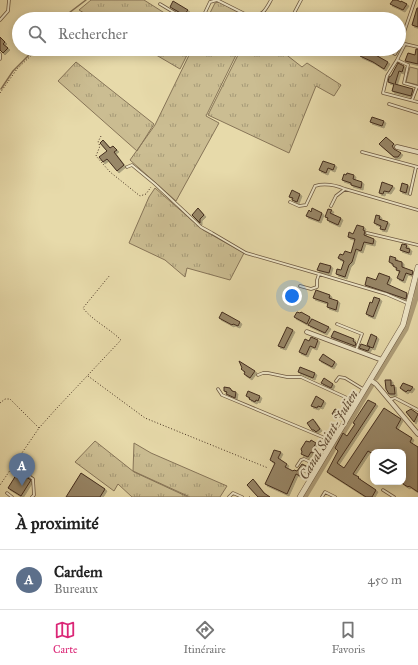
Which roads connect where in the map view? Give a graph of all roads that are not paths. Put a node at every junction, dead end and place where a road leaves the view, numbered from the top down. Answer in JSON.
{"nodes":[{"id":1,"x":9,"y":0,"type":"edge"},
{"id":2,"x":271,"y":0,"type":"edge"},
{"id":3,"x":301,"y":0,"type":"edge"},
{"id":4,"x":415,"y":0,"type":"edge"},
{"id":5,"x":160,"y":4,"type":"dead end"},
{"id":6,"x":173,"y":12,"type":"edge"},
{"id":7,"x":205,"y":12,"type":"edge"},
{"id":8,"x":243,"y":12,"type":"edge"},
{"id":9,"x":264,"y":12,"type":"edge"},
{"id":10,"x":295,"y":12,"type":"edge"},
{"id":11,"x":0,"y":20,"type":"edge"},
{"id":12,"x":406,"y":25,"type":"edge"},
{"id":13,"x":406,"y":44,"type":"edge"},
{"id":14,"x":418,"y":48,"type":"edge"},
{"id":15,"x":0,"y":54,"type":"edge"},
{"id":16,"x":400,"y":56,"type":"edge"},
{"id":17,"x":0,"y":58,"type":"edge"},
{"id":18,"x":397,"y":60,"type":"junction"},
{"id":19,"x":417,"y":87,"type":"edge"},
{"id":20,"x":412,"y":100,"type":"junction"},
{"id":21,"x":418,"y":102,"type":"edge"},
{"id":22,"x":389,"y":104,"type":"dead end"},
{"id":23,"x":418,"y":112,"type":"edge"},
{"id":24,"x":397,"y":147,"type":"dead end"},
{"id":25,"x":362,"y":152,"type":"dead end"},
{"id":26,"x":418,"y":152,"type":"edge"},
{"id":27,"x":127,"y":167,"type":"dead end"},
{"id":28,"x":417,"y":167,"type":"edge"},
{"id":29,"x":345,"y":189,"type":"junction"},
{"id":30,"x":410,"y":194,"type":"dead end"},
{"id":31,"x":290,"y":202,"type":"dead end"},
{"id":32,"x":331,"y":206,"type":"dead end"},
{"id":33,"x":418,"y":210,"type":"edge"},
{"id":34,"x":367,"y":233,"type":"dead end"},
{"id":35,"x":418,"y":245,"type":"edge"},
{"id":36,"x":418,"y":267,"type":"edge"},
{"id":37,"x":319,"y":274,"type":"junction"},
{"id":38,"x":300,"y":286,"type":"dead end"},
{"id":39,"x":409,"y":303,"type":"junction"},
{"id":40,"x":337,"y":324,"type":"dead end"},
{"id":41,"x":307,"y":332,"type":"dead end"},
{"id":42,"x":356,"y":350,"type":"junction"},
{"id":43,"x":382,"y":360,"type":"junction"},
{"id":44,"x":258,"y":375,"type":"dead end"},
{"id":45,"x":370,"y":380,"type":"junction"},
{"id":46,"x":336,"y":381,"type":"dead end"},
{"id":47,"x":218,"y":389,"type":"dead end"},
{"id":48,"x":364,"y":390,"type":"junction"},
{"id":49,"x":389,"y":400,"type":"junction"},
{"id":50,"x":357,"y":403,"type":"junction"},
{"id":51,"x":418,"y":410,"type":"edge"},
{"id":52,"x":418,"y":434,"type":"edge"},
{"id":53,"x":334,"y":441,"type":"junction"},
{"id":54,"x":298,"y":466,"type":"dead end"},
{"id":55,"x":319,"y":466,"type":"junction"},
{"id":56,"x":22,"y":471,"type":"dead end"},
{"id":57,"x":383,"y":490,"type":"dead end"},
{"id":58,"x":7,"y":493,"type":"dead end"},
{"id":59,"x":12,"y":497,"type":"edge"},
{"id":60,"x":32,"y":497,"type":"edge"},
{"id":61,"x":229,"y":497,"type":"edge"},
{"id":62,"x":242,"y":497,"type":"edge"},
{"id":63,"x":300,"y":497,"type":"edge"},
{"id":64,"x":322,"y":497,"type":"edge"},
{"id":65,"x":335,"y":497,"type":"edge"},
{"id":66,"x":394,"y":497,"type":"edge"}],
"edges":[{"from":1,"to":11,"type":"lane"},
{"from":2,"to":9,"type":"lane"},
{"from":3,"to":10,"type":"lane"},
{"from":4,"to":12,"type":"lane"},
{"from":5,"to":6,"type":"lane"},
{"from":7,"to":8,"type":"lane"},
{"from":13,"to":14,"type":"lane"},
{"from":15,"to":17,"type":"lane"},
{"from":16,"to":18,"type":"lane"},
{"from":18,"to":19,"type":"lane"},
{"from":18,"to":20,"type":"lane"},
{"from":19,"to":20,"type":"lane"},
{"from":20,"to":21,"type":"lane"},
{"from":22,"to":23,"type":"lane"},
{"from":24,"to":26,"type":"street"},
{"from":25,"to":28,"type":"lane"},
{"from":27,"to":37,"type":"lane"},
{"from":28,"to":30,"type":"lane"},
{"from":29,"to":31,"type":"lane"},
{"from":29,"to":32,"type":"lane"},
{"from":29,"to":33,"type":"lane"},
{"from":34,"to":35,"type":"lane"},
{"from":36,"to":39,"type":"street"},
{"from":37,"to":38,"type":"lane"},
{"from":37,"to":39,"type":"lane"},
{"from":39,"to":43,"type":"street"},
{"from":40,"to":42,"type":"lane"},
{"from":41,"to":42,"type":"street"},
{"from":42,"to":43,"type":"street"},
{"from":43,"to":45,"type":"street"},
{"from":44,"to":50,"type":"lane"},
{"from":45,"to":48,"type":"street"},
{"from":45,"to":49,"type":"street"},
{"from":46,"to":48,"type":"lane"},
{"from":47,"to":53,"type":"lane"},
{"from":48,"to":50,"type":"street"},
{"from":49,"to":51,"type":"lane"},
{"from":49,"to":52,"type":"street"},
{"from":50,"to":53,"type":"street"},
{"from":53,"to":55,"type":"street"},
{"from":54,"to":55,"type":"lane"},
{"from":55,"to":63,"type":"street"},
{"from":56,"to":60,"type":"lane"},
{"from":57,"to":66,"type":"lane"},
{"from":58,"to":59,"type":"lane"},
{"from":61,"to":62,"type":"lane"},
{"from":64,"to":65,"type":"lane"}]}
